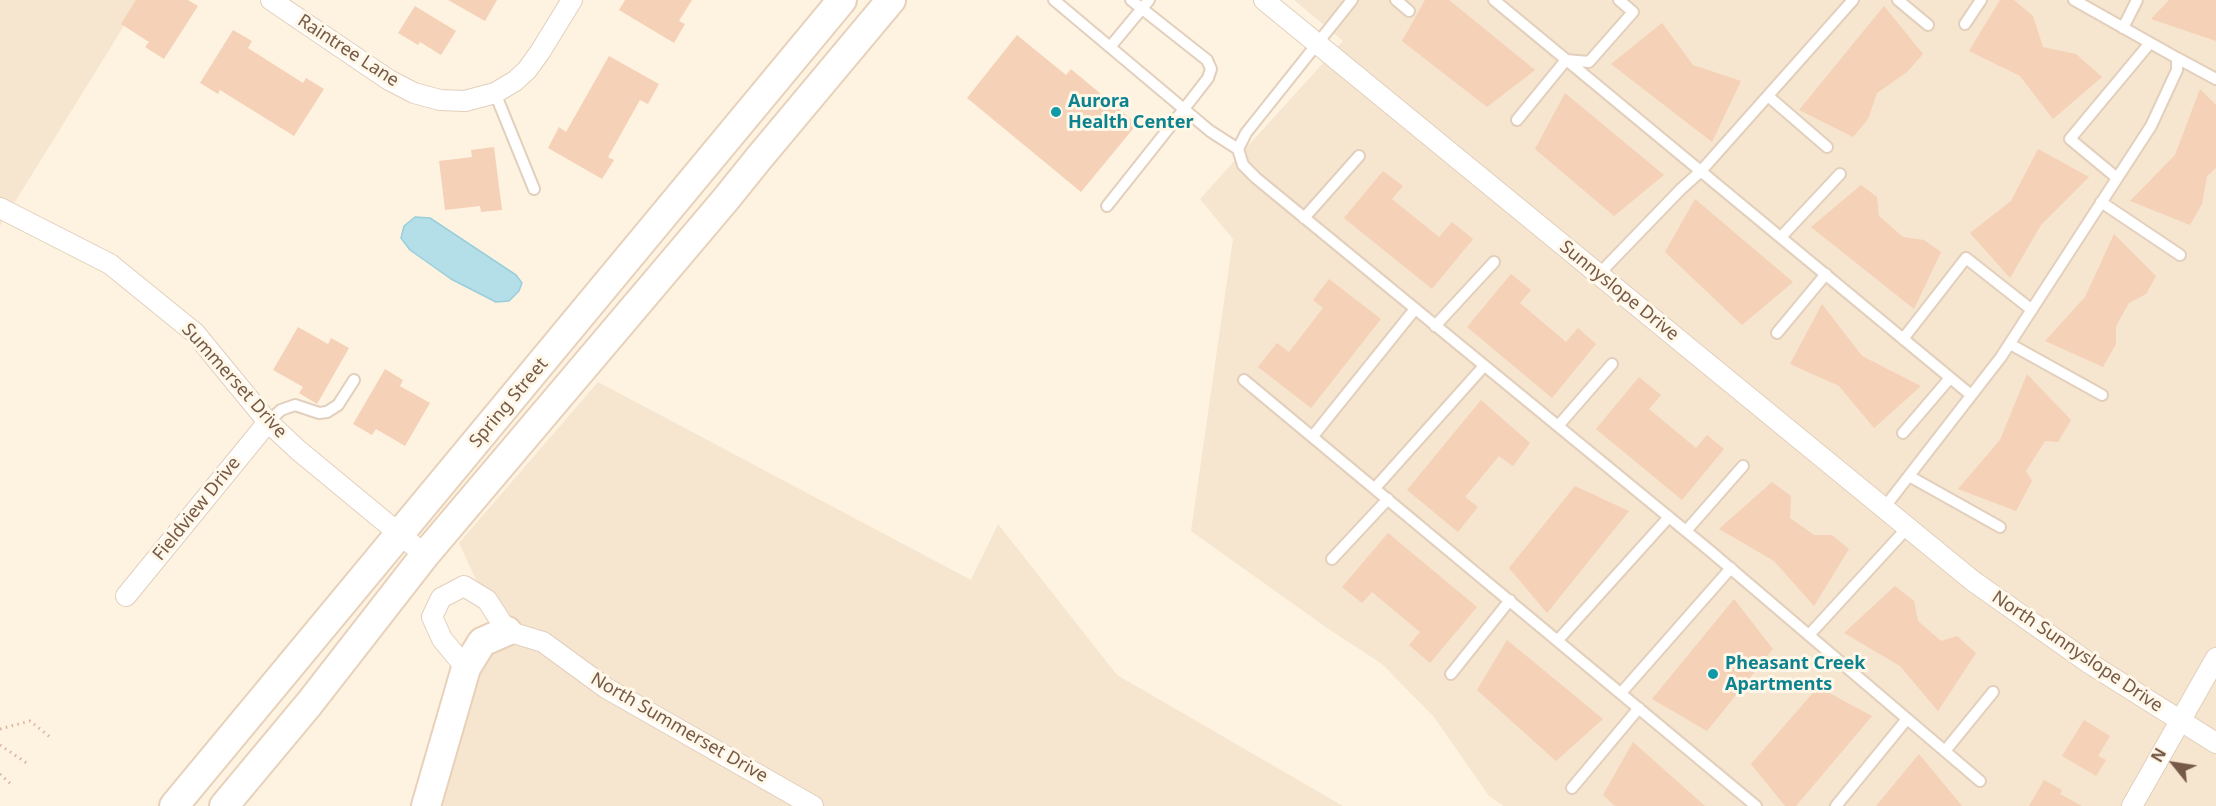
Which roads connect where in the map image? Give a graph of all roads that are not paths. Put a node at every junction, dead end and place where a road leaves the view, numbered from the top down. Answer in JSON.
{"nodes":[{"id":1,"x":271,"y":0,"type":"edge"},
{"id":2,"x":572,"y":0,"type":"edge"},
{"id":3,"x":842,"y":0,"type":"edge"},
{"id":4,"x":891,"y":0,"type":"edge"},
{"id":5,"x":1054,"y":0,"type":"edge"},
{"id":6,"x":1131,"y":0,"type":"edge"},
{"id":7,"x":1264,"y":0,"type":"edge"},
{"id":8,"x":1352,"y":0,"type":"edge"},
{"id":9,"x":1395,"y":0,"type":"edge"},
{"id":10,"x":1494,"y":0,"type":"edge"},
{"id":11,"x":1619,"y":0,"type":"edge"},
{"id":12,"x":1853,"y":0,"type":"edge"},
{"id":13,"x":1899,"y":0,"type":"edge"},
{"id":14,"x":1981,"y":0,"type":"edge"},
{"id":15,"x":2074,"y":0,"type":"edge"},
{"id":16,"x":2137,"y":0,"type":"edge"},
{"id":17,"x":1145,"y":4,"type":"edge"},
{"id":18,"x":1408,"y":10,"type":"dead end"},
{"id":19,"x":1965,"y":24,"type":"dead end"},
{"id":20,"x":1928,"y":25,"type":"dead end"},
{"id":21,"x":2123,"y":28,"type":"junction"},
{"id":22,"x":1316,"y":43,"type":"junction"},
{"id":23,"x":2150,"y":43,"type":"junction"},
{"id":24,"x":1110,"y":46,"type":"junction"},
{"id":25,"x":2177,"y":58,"type":"junction"},
{"id":26,"x":1566,"y":60,"type":"junction"},
{"id":27,"x":2216,"y":79,"type":"edge"},
{"id":28,"x":495,"y":93,"type":"junction"},
{"id":29,"x":1768,"y":96,"type":"junction"},
{"id":30,"x":1184,"y":109,"type":"junction"},
{"id":31,"x":1517,"y":120,"type":"dead end"},
{"id":32,"x":1827,"y":147,"type":"dead end"},
{"id":33,"x":1238,"y":149,"type":"junction"},
{"id":34,"x":1359,"y":156,"type":"dead end"},
{"id":35,"x":1701,"y":171,"type":"junction"},
{"id":36,"x":1840,"y":174,"type":"dead end"},
{"id":37,"x":2117,"y":178,"type":"junction"},
{"id":38,"x":534,"y":189,"type":"dead end"},
{"id":39,"x":2101,"y":202,"type":"junction"},
{"id":40,"x":1107,"y":206,"type":"dead end"},
{"id":41,"x":0,"y":208,"type":"edge"},
{"id":42,"x":1304,"y":218,"type":"junction"},
{"id":43,"x":1781,"y":237,"type":"junction"},
{"id":44,"x":2180,"y":255,"type":"dead end"},
{"id":45,"x":1494,"y":262,"type":"dead end"},
{"id":46,"x":1598,"y":274,"type":"junction"},
{"id":47,"x":1826,"y":274,"type":"junction"},
{"id":48,"x":1415,"y":309,"type":"junction"},
{"id":49,"x":2032,"y":310,"type":"junction"},
{"id":50,"x":1435,"y":326,"type":"junction"},
{"id":51,"x":1777,"y":333,"type":"dead end"},
{"id":52,"x":1904,"y":339,"type":"junction"},
{"id":53,"x":2010,"y":344,"type":"junction"},
{"id":54,"x":1612,"y":364,"type":"dead end"},
{"id":55,"x":1484,"y":366,"type":"junction"},
{"id":56,"x":1950,"y":378,"type":"junction"},
{"id":57,"x":354,"y":380,"type":"dead end"},
{"id":58,"x":1244,"y":380,"type":"dead end"},
{"id":59,"x":1971,"y":395,"type":"junction"},
{"id":60,"x":2102,"y":395,"type":"dead end"},
{"id":61,"x":268,"y":422,"type":"junction"},
{"id":62,"x":1558,"y":426,"type":"junction"},
{"id":63,"x":1903,"y":434,"type":"dead end"},
{"id":64,"x":1313,"y":436,"type":"junction"},
{"id":65,"x":1743,"y":466,"type":"dead end"},
{"id":66,"x":1909,"y":476,"type":"junction"},
{"id":67,"x":1375,"y":488,"type":"junction"},
{"id":68,"x":1388,"y":499,"type":"junction"},
{"id":69,"x":1884,"y":508,"type":"junction"},
{"id":70,"x":1669,"y":517,"type":"junction"},
{"id":71,"x":1908,"y":527,"type":"junction"},
{"id":72,"x":2000,"y":527,"type":"dead end"},
{"id":73,"x":1686,"y":531,"type":"junction"},
{"id":74,"x":400,"y":533,"type":"junction"},
{"id":75,"x":425,"y":555,"type":"junction"},
{"id":76,"x":1332,"y":559,"type":"dead end"},
{"id":77,"x":1731,"y":568,"type":"junction"},
{"id":78,"x":1973,"y":581,"type":"joint"},
{"id":79,"x":126,"y":596,"type":"dead end"},
{"id":80,"x":1510,"y":600,"type":"junction"},
{"id":81,"x":507,"y":631,"type":"junction"},
{"id":82,"x":1809,"y":635,"type":"junction"},
{"id":83,"x":1558,"y":640,"type":"junction"},
{"id":84,"x":2216,"y":658,"type":"edge"},
{"id":85,"x":466,"y":668,"type":"junction"},
{"id":86,"x":1452,"y":674,"type":"dead end"},
{"id":87,"x":1993,"y":692,"type":"dead end"},
{"id":88,"x":1621,"y":693,"type":"junction"},
{"id":89,"x":1639,"y":708,"type":"junction"},
{"id":90,"x":1907,"y":719,"type":"junction"},
{"id":91,"x":2182,"y":722,"type":"junction"},
{"id":92,"x":2216,"y":743,"type":"edge"},
{"id":93,"x":1945,"y":751,"type":"junction"},
{"id":94,"x":1980,"y":781,"type":"dead end"},
{"id":95,"x":1572,"y":788,"type":"dead end"},
{"id":96,"x":174,"y":806,"type":"edge"},
{"id":97,"x":224,"y":806,"type":"edge"},
{"id":98,"x":426,"y":806,"type":"edge"},
{"id":99,"x":813,"y":806,"type":"edge"},
{"id":100,"x":1756,"y":806,"type":"edge"},
{"id":101,"x":1836,"y":806,"type":"edge"},
{"id":102,"x":2132,"y":806,"type":"edge"}],
"edges":[{"from":1,"to":28,"type":"street","name":"Raintree Lane"},
{"from":2,"to":28,"type":"street","name":"Raintree Lane"},
{"from":3,"to":74,"type":"main road","name":"Spring Street"},
{"from":4,"to":75,"type":"main road","name":"Spring Street"},
{"from":5,"to":24,"type":"lane"},
{"from":6,"to":17,"type":"lane"},
{"from":7,"to":22,"type":"street","name":"Sunnyslope Drive"},
{"from":8,"to":22,"type":"lane"},
{"from":9,"to":18,"type":"lane"},
{"from":10,"to":26,"type":"lane"},
{"from":11,"to":26,"type":"lane"},
{"from":12,"to":29,"type":"lane"},
{"from":13,"to":20,"type":"lane"},
{"from":14,"to":19,"type":"lane"},
{"from":15,"to":21,"type":"lane"},
{"from":16,"to":21,"type":"lane"},
{"from":17,"to":24,"type":"lane"},
{"from":17,"to":30,"type":"lane"},
{"from":21,"to":23,"type":"lane"},
{"from":22,"to":33,"type":"lane"},
{"from":22,"to":46,"type":"street","name":"Sunnyslope Drive"},
{"from":23,"to":25,"type":"lane"},
{"from":23,"to":37,"type":"lane"},
{"from":24,"to":30,"type":"lane"},
{"from":25,"to":27,"type":"lane"},
{"from":25,"to":37,"type":"lane"},
{"from":26,"to":31,"type":"lane"},
{"from":26,"to":35,"type":"lane"},
{"from":28,"to":38,"type":"lane"},
{"from":29,"to":32,"type":"lane"},
{"from":29,"to":35,"type":"lane"},
{"from":30,"to":33,"type":"lane"},
{"from":30,"to":40,"type":"lane"},
{"from":33,"to":42,"type":"lane"},
{"from":34,"to":42,"type":"lane"},
{"from":35,"to":43,"type":"lane"},
{"from":35,"to":46,"type":"lane"},
{"from":36,"to":43,"type":"lane"},
{"from":37,"to":39,"type":"lane"},
{"from":39,"to":44,"type":"lane"},
{"from":39,"to":49,"type":"lane"},
{"from":41,"to":61,"type":"street","name":"Summerset Drive"},
{"from":42,"to":48,"type":"lane"},
{"from":43,"to":47,"type":"lane"},
{"from":45,"to":50,"type":"lane"},
{"from":46,"to":69,"type":"street","name":"Sunnyslope Drive"},
{"from":47,"to":51,"type":"lane"},
{"from":47,"to":52,"type":"lane"},
{"from":48,"to":50,"type":"lane"},
{"from":48,"to":64,"type":"lane"},
{"from":49,"to":52,"type":"lane"},
{"from":49,"to":53,"type":"lane"},
{"from":50,"to":55,"type":"lane"},
{"from":52,"to":56,"type":"lane"},
{"from":53,"to":59,"type":"lane"},
{"from":53,"to":60,"type":"lane"},
{"from":54,"to":62,"type":"lane"},
{"from":55,"to":62,"type":"lane"},
{"from":55,"to":67,"type":"lane"},
{"from":56,"to":59,"type":"lane"},
{"from":56,"to":63,"type":"lane"},
{"from":57,"to":61,"type":"lane"},
{"from":58,"to":64,"type":"lane"},
{"from":59,"to":66,"type":"lane"},
{"from":61,"to":74,"type":"street","name":"Summerset Drive"},
{"from":61,"to":79,"type":"street","name":"Fieldview Drive"},
{"from":62,"to":70,"type":"lane"},
{"from":64,"to":67,"type":"lane"},
{"from":65,"to":73,"type":"lane"},
{"from":66,"to":69,"type":"lane"},
{"from":66,"to":72,"type":"lane"},
{"from":67,"to":68,"type":"lane"},
{"from":68,"to":76,"type":"lane"},
{"from":68,"to":80,"type":"lane"},
{"from":69,"to":71,"type":"street","name":"Sunnyslope Drive"},
{"from":70,"to":73,"type":"lane"},
{"from":70,"to":83,"type":"lane"},
{"from":71,"to":78,"type":"street","name":"Sunnyslope Drive"},
{"from":71,"to":82,"type":"lane"},
{"from":73,"to":77,"type":"lane"},
{"from":74,"to":75,"type":"street","name":"Summerset Drive"},
{"from":74,"to":96,"type":"main road","name":"Spring Street"},
{"from":75,"to":97,"type":"main road","name":"Spring Street"},
{"from":77,"to":82,"type":"lane"},
{"from":77,"to":88,"type":"lane"},
{"from":78,"to":91,"type":"street","name":"North Sunnyslope Drive"},
{"from":80,"to":83,"type":"lane"},
{"from":80,"to":86,"type":"lane"},
{"from":81,"to":85,"type":"main road"},
{"from":81,"to":85,"type":"street"},
{"from":81,"to":99,"type":"street","name":"North Summerset Drive"},
{"from":82,"to":90,"type":"lane"},
{"from":83,"to":88,"type":"lane"},
{"from":84,"to":91,"type":"street"},
{"from":85,"to":98,"type":"main road"},
{"from":87,"to":93,"type":"lane"},
{"from":88,"to":89,"type":"lane"},
{"from":89,"to":95,"type":"lane"},
{"from":89,"to":100,"type":"lane"},
{"from":90,"to":93,"type":"lane"},
{"from":90,"to":101,"type":"lane"},
{"from":91,"to":92,"type":"street","name":"North Sunnyslope Drive"},
{"from":91,"to":102,"type":"street"},
{"from":93,"to":94,"type":"lane"}]}
